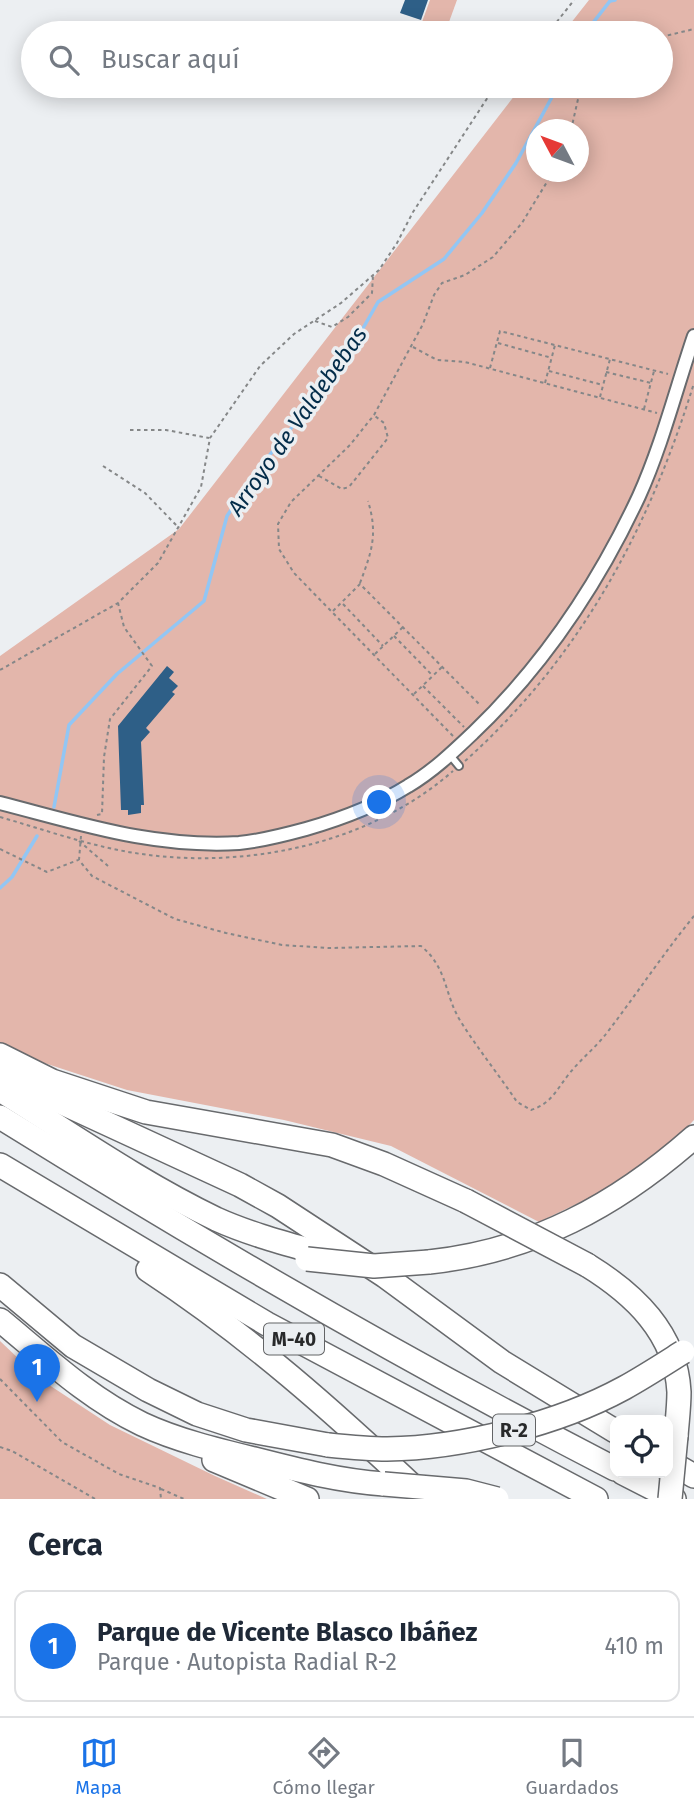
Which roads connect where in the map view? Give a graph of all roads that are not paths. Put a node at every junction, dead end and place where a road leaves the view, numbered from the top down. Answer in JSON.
{"nodes":[{"id":1,"x":694,"y":336,"type":"edge"},
{"id":2,"x":449,"y":754,"type":"junction"},
{"id":3,"x":459,"y":766,"type":"dead end"},
{"id":4,"x":0,"y":803,"type":"edge"},
{"id":5,"x":0,"y":1055,"type":"edge"},
{"id":6,"x":0,"y":1072,"type":"edge"},
{"id":7,"x":0,"y":1090,"type":"edge"},
{"id":8,"x":0,"y":1117,"type":"edge"},
{"id":9,"x":694,"y":1137,"type":"edge"},
{"id":10,"x":0,"y":1165,"type":"edge"},
{"id":11,"x":82,"y":1168,"type":"junction"},
{"id":12,"x":43,"y":1192,"type":"junction"},
{"id":13,"x":310,"y":1255,"type":"junction"},
{"id":14,"x":0,"y":1285,"type":"edge"},
{"id":15,"x":0,"y":1320,"type":"edge"},
{"id":16,"x":694,"y":1343,"type":"edge"},
{"id":17,"x":142,"y":1424,"type":"junction"},
{"id":18,"x":610,"y":1429,"type":"edge"},
{"id":19,"x":673,"y":1464,"type":"edge"},
{"id":20,"x":610,"y":1466,"type":"edge"},
{"id":21,"x":694,"y":1476,"type":"edge"},
{"id":22,"x":632,"y":1478,"type":"edge"},
{"id":23,"x":307,"y":1499,"type":"edge"},
{"id":24,"x":427,"y":1499,"type":"edge"},
{"id":25,"x":497,"y":1499,"type":"edge"},
{"id":26,"x":596,"y":1499,"type":"edge"},
{"id":27,"x":672,"y":1499,"type":"edge"}],
"edges":[{"from":1,"to":2,"type":"street"},
{"from":2,"to":3,"type":"lane"},
{"from":2,"to":4,"type":"street"},
{"from":5,"to":27,"type":"highway","bridge":true},
{"from":6,"to":18,"type":"highway"},
{"from":7,"to":13,"type":"highway"},
{"from":8,"to":11,"type":"highway","number":"M-40"},
{"from":9,"to":13,"type":"highway","bridge":true},
{"from":10,"to":12,"type":"highway","number":"M-40"},
{"from":11,"to":13,"type":"highway"},
{"from":11,"to":20,"type":"highway","number":"M-40"},
{"from":12,"to":24,"type":"highway"},
{"from":12,"to":26,"type":"highway","number":"M-40"},
{"from":14,"to":16,"type":"highway","number":"R-2","bridge":true},
{"from":15,"to":17,"type":"highway"},
{"from":17,"to":23,"type":"highway"},
{"from":17,"to":25,"type":"highway","bridge":true},
{"from":19,"to":21,"type":"highway"},
{"from":22,"to":27,"type":"highway"}]}
